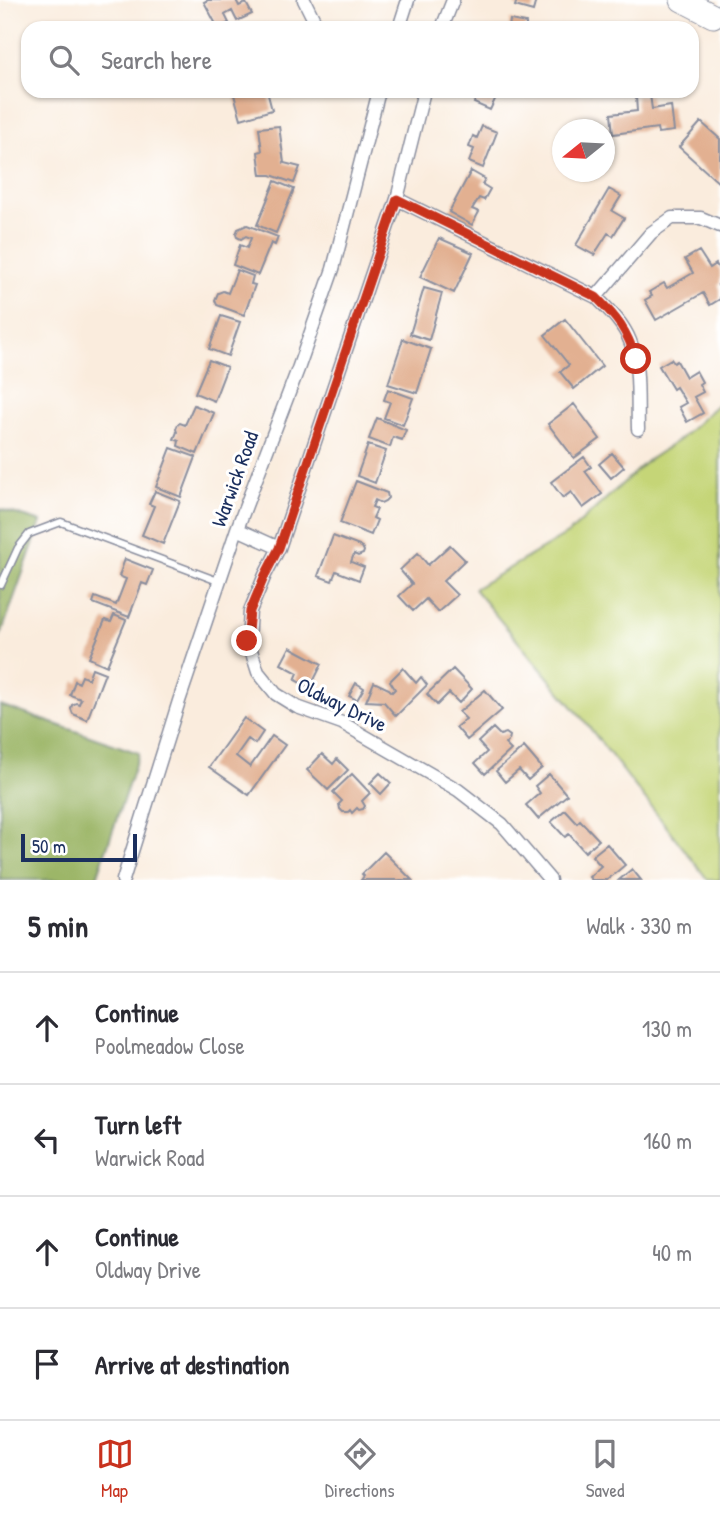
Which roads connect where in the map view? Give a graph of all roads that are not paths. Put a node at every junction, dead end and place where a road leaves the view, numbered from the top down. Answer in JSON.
{"nodes":[{"id":1,"x":304,"y":0,"type":"edge"},
{"id":2,"x":408,"y":0,"type":"edge"},
{"id":3,"x":453,"y":0,"type":"edge"},
{"id":4,"x":682,"y":0,"type":"edge"},
{"id":5,"x":693,"y":0,"type":"edge"},
{"id":6,"x":717,"y":18,"type":"edge"},
{"id":7,"x":314,"y":21,"type":"edge"},
{"id":8,"x":401,"y":21,"type":"edge"},
{"id":9,"x":445,"y":21,"type":"edge"},
{"id":10,"x":377,"y":98,"type":"edge"},
{"id":11,"x":422,"y":98,"type":"edge"},
{"id":12,"x":397,"y":199,"type":"junction"},
{"id":13,"x":720,"y":226,"type":"edge"},
{"id":14,"x":596,"y":297,"type":"junction"},
{"id":15,"x":638,"y":429,"type":"dead end"},
{"id":16,"x":237,"y":529,"type":"junction"},
{"id":17,"x":279,"y":548,"type":"junction"},
{"id":18,"x":219,"y":581,"type":"junction"},
{"id":19,"x":1,"y":585,"type":"edge"},
{"id":20,"x":123,"y":880,"type":"edge"},
{"id":21,"x":550,"y":880,"type":"edge"}],
"edges":[{"from":1,"to":7,"type":"street"},
{"from":2,"to":8,"type":"street"},
{"from":3,"to":9,"type":"street"},
{"from":4,"to":6,"type":"highway"},
{"from":5,"to":6,"type":"highway"},
{"from":10,"to":16,"type":"street","name":"Warwick Road"},
{"from":11,"to":12,"type":"street"},
{"from":12,"to":14,"type":"street"},
{"from":12,"to":17,"type":"street"},
{"from":13,"to":14,"type":"street"},
{"from":14,"to":15,"type":"street"},
{"from":16,"to":17,"type":"street"},
{"from":16,"to":18,"type":"street","name":"Warwick Road"},
{"from":17,"to":21,"type":"street","name":"Oldway Drive"},
{"from":18,"to":19,"type":"lane"},
{"from":18,"to":20,"type":"street","name":"Warwick Road"}]}
